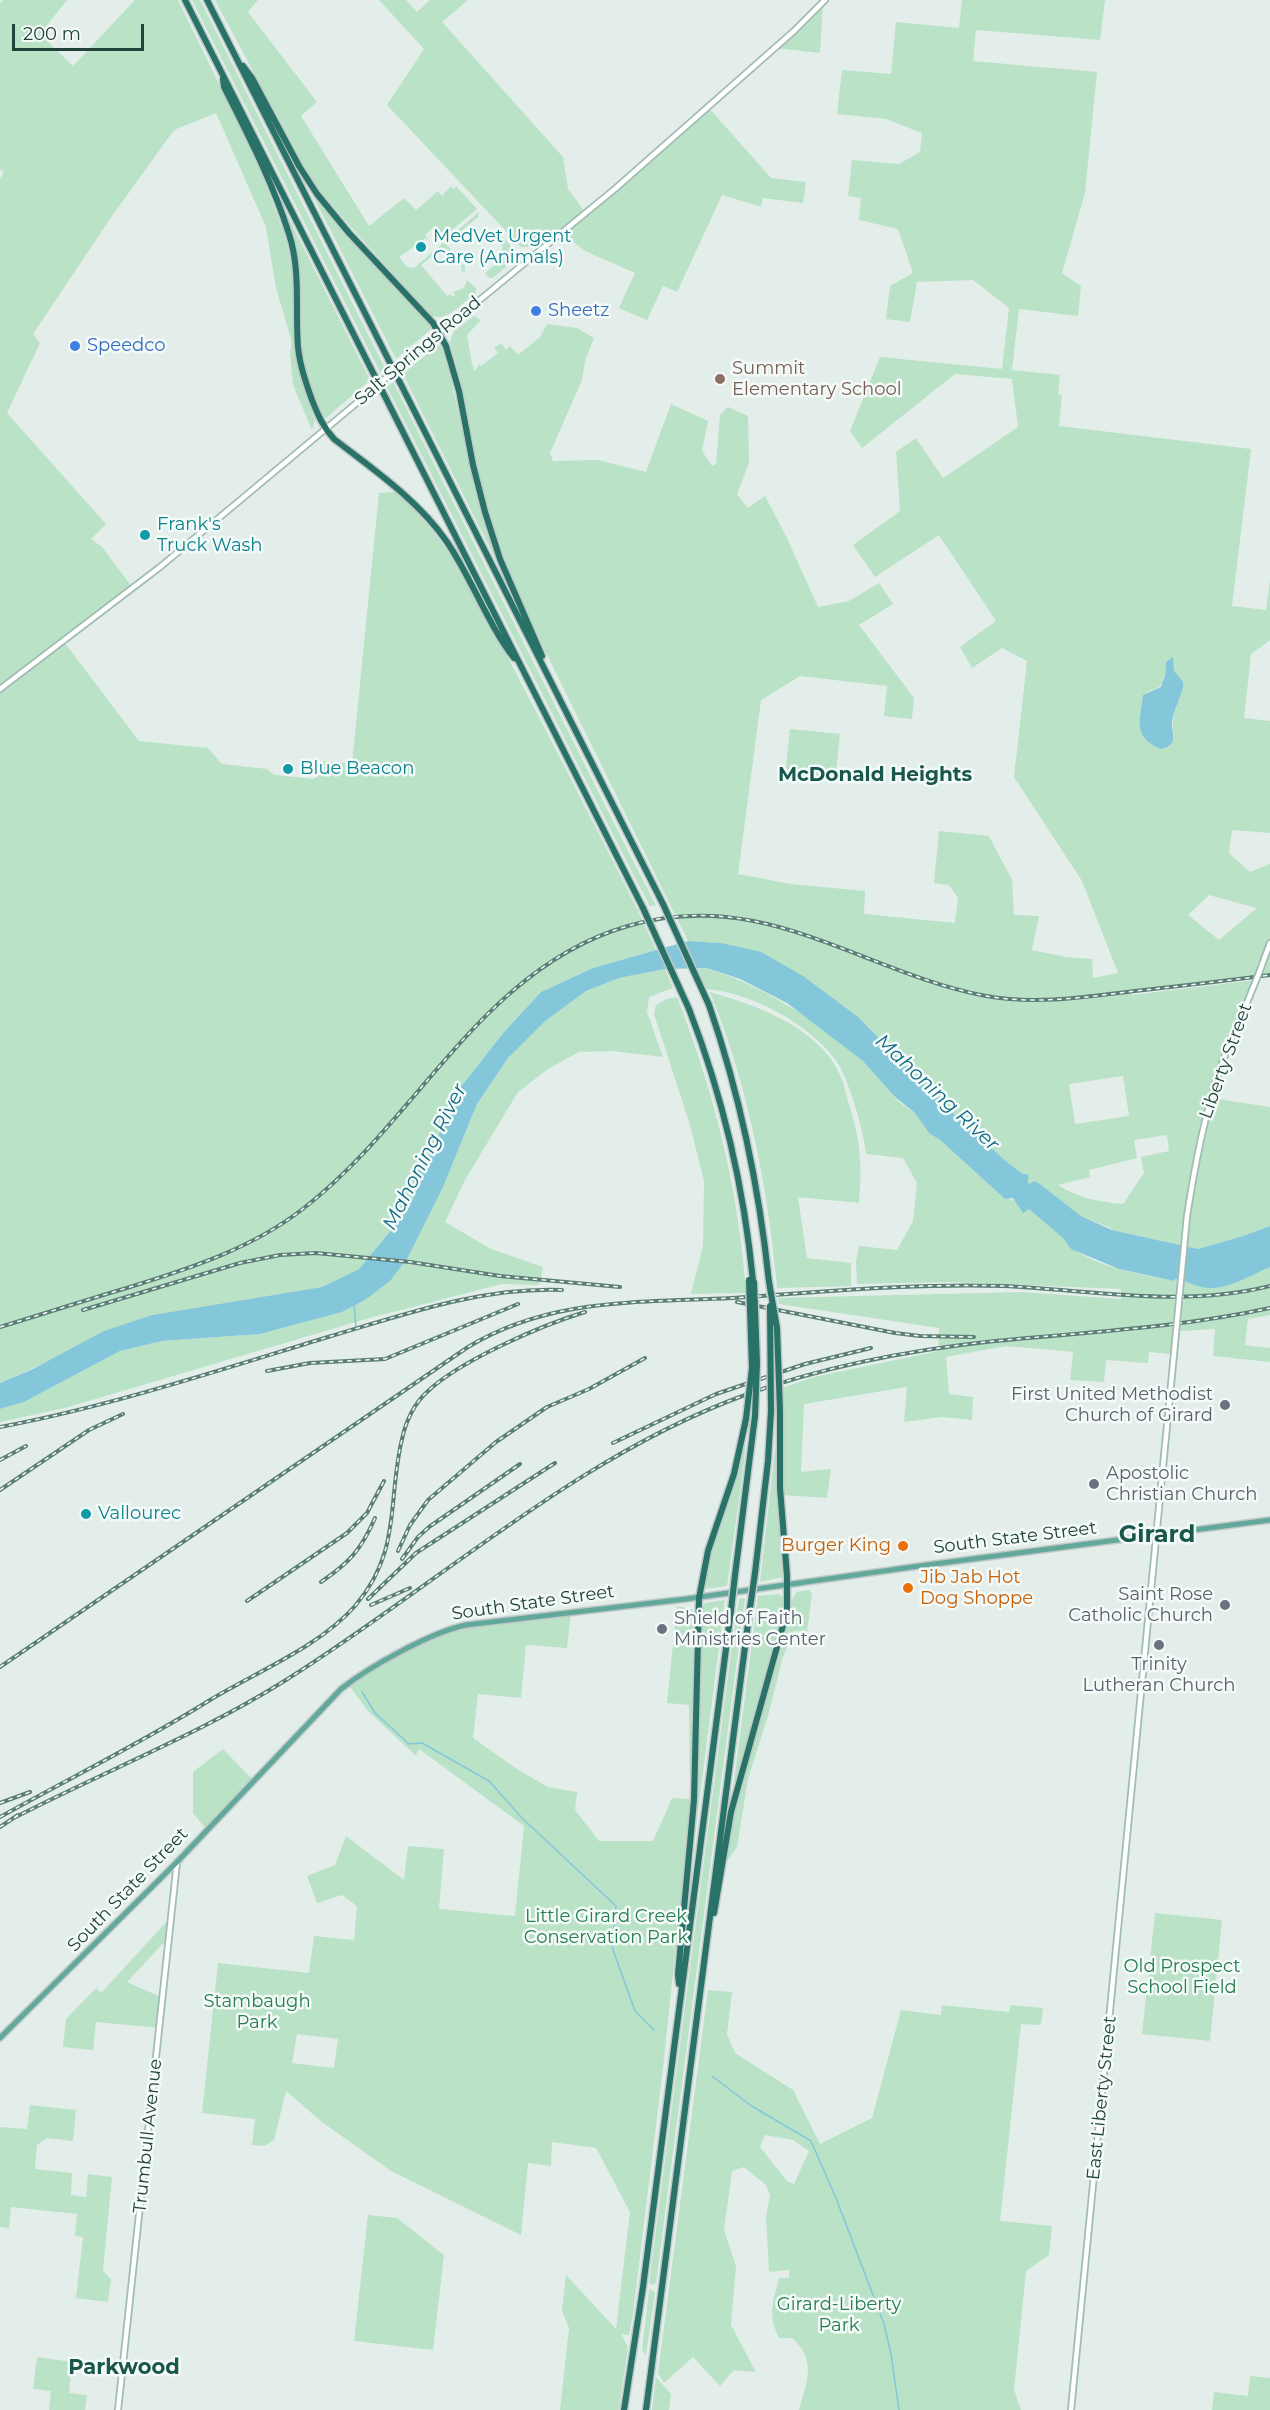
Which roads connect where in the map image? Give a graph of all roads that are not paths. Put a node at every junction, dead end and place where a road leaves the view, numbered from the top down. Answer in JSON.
{"nodes":[{"id":1,"x":185,"y":0,"type":"edge"},
{"id":2,"x":207,"y":0,"type":"edge"},
{"id":3,"x":825,"y":0,"type":"edge"},
{"id":4,"x":232,"y":50,"type":"junction"},
{"id":5,"x":221,"y":70,"type":"junction"},
{"id":6,"x":438,"y":333,"type":"junction"},
{"id":7,"x":326,"y":430,"type":"junction"},
{"id":8,"x":523,"y":669,"type":"junction"},
{"id":9,"x":550,"y":679,"type":"junction"},
{"id":10,"x":0,"y":688,"type":"edge"},
{"id":11,"x":1270,"y":943,"type":"edge"},
{"id":12,"x":751,"y":1281,"type":"junction"},
{"id":13,"x":769,"y":1282,"type":"junction"},
{"id":14,"x":1173,"y":1364,"type":"joint"},
{"id":15,"x":1270,"y":1520,"type":"edge"},
{"id":16,"x":1157,"y":1535,"type":"junction"},
{"id":17,"x":787,"y":1586,"type":"junction"},
{"id":18,"x":699,"y":1598,"type":"junction"},
{"id":19,"x":177,"y":1862,"type":"junction"},
{"id":20,"x":709,"y":1927,"type":"junction"},
{"id":21,"x":680,"y":1995,"type":"junction"},
{"id":22,"x":0,"y":2038,"type":"edge"},
{"id":23,"x":118,"y":2410,"type":"edge"},
{"id":24,"x":626,"y":2410,"type":"edge"},
{"id":25,"x":646,"y":2410,"type":"edge"},
{"id":26,"x":1071,"y":2410,"type":"edge"}],
"edges":[{"from":1,"to":5,"type":"highway"},
{"from":2,"to":4,"type":"highway"},
{"from":3,"to":6,"type":"street","name":"Salt Springs Road"},
{"from":4,"to":6,"type":"highway"},
{"from":4,"to":9,"type":"highway"},
{"from":5,"to":7,"type":"highway"},
{"from":5,"to":8,"type":"highway"},
{"from":6,"to":7,"type":"street","name":"Salt Springs Road","bridge":true},
{"from":6,"to":9,"type":"highway"},
{"from":7,"to":8,"type":"highway"},
{"from":7,"to":10,"type":"street","name":"Salt Springs Road"},
{"from":8,"to":12,"type":"highway","bridge":true},
{"from":9,"to":13,"type":"highway","bridge":true},
{"from":11,"to":14,"type":"street","name":"Liberty Street","bridge":true},
{"from":12,"to":18,"type":"highway","bridge":true},
{"from":12,"to":21,"type":"highway","bridge":true},
{"from":13,"to":17,"type":"highway","bridge":true},
{"from":13,"to":20,"type":"highway","bridge":true},
{"from":14,"to":16,"type":"street","name":"East Liberty Street"},
{"from":15,"to":16,"type":"main road","name":"South State Street"},
{"from":16,"to":17,"type":"main road","name":"South State Street"},
{"from":16,"to":26,"type":"street","name":"East Liberty Street"},
{"from":17,"to":18,"type":"main road","name":"South State Street"},
{"from":17,"to":20,"type":"highway"},
{"from":18,"to":19,"type":"main road","name":"South State Street"},
{"from":18,"to":21,"type":"highway"},
{"from":19,"to":22,"type":"main road","name":"South State Street"},
{"from":19,"to":23,"type":"street","name":"Trumbull Avenue"},
{"from":20,"to":25,"type":"highway"},
{"from":21,"to":24,"type":"highway"}]}
